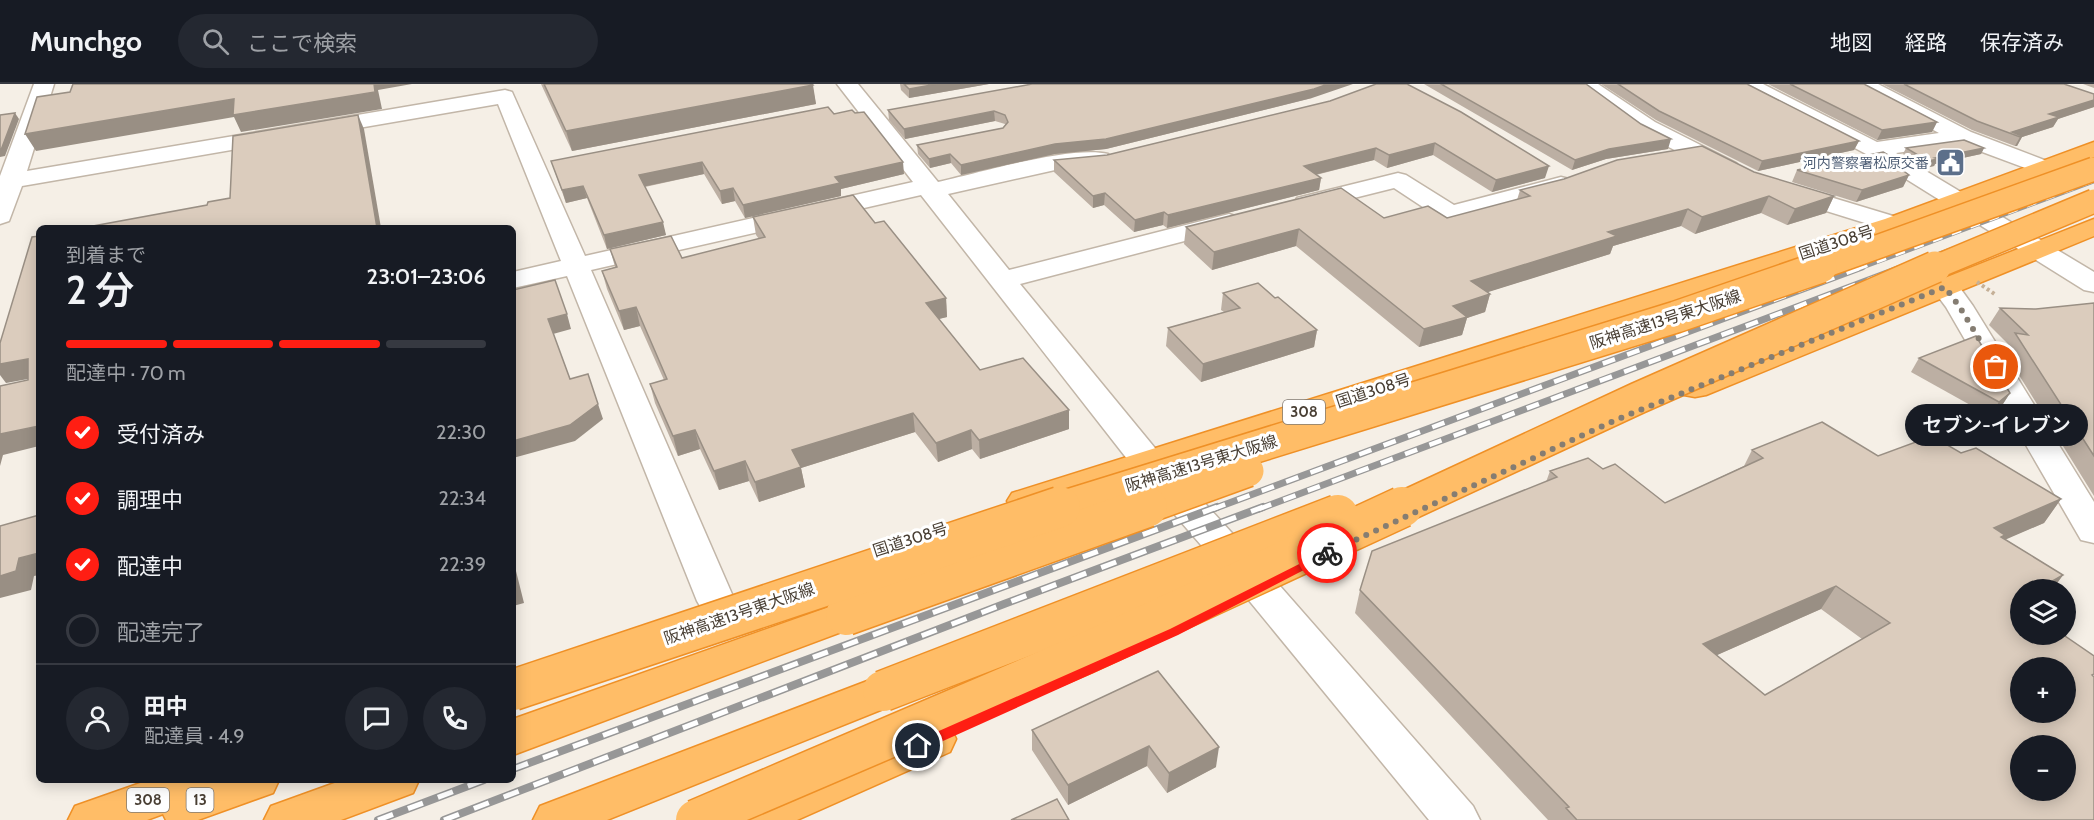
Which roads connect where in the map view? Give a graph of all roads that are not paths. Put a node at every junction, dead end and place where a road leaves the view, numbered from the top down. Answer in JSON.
{"nodes":[{"id":1,"x":44,"y":84,"type":"edge"},
{"id":2,"x":1584,"y":84,"type":"edge"},
{"id":3,"x":1746,"y":84,"type":"edge"},
{"id":4,"x":1862,"y":84,"type":"edge"},
{"id":5,"x":502,"y":90,"type":"edge"},
{"id":6,"x":862,"y":104,"type":"edge"},
{"id":7,"x":1963,"y":136,"type":"junction"},
{"id":8,"x":2094,"y":149,"type":"edge"},
{"id":9,"x":1878,"y":152,"type":"junction"},
{"id":10,"x":1697,"y":153,"type":"junction"},
{"id":11,"x":1117,"y":155,"type":"edge"},
{"id":12,"x":1662,"y":159,"type":"edge"},
{"id":13,"x":1848,"y":161,"type":"edge"},
{"id":14,"x":558,"y":163,"type":"edge"},
{"id":15,"x":1541,"y":164,"type":"edge"},
{"id":16,"x":535,"y":168,"type":"junction"},
{"id":17,"x":2044,"y":168,"type":"junction"},
{"id":18,"x":2094,"y":169,"type":"edge"},
{"id":19,"x":1802,"y":171,"type":"edge"},
{"id":20,"x":1760,"y":180,"type":"junction"},
{"id":21,"x":6,"y":182,"type":"edge"},
{"id":22,"x":929,"y":189,"type":"junction"},
{"id":23,"x":1959,"y":200,"type":"junction"},
{"id":24,"x":2094,"y":201,"type":"edge"},
{"id":25,"x":1283,"y":209,"type":"edge"},
{"id":26,"x":0,"y":216,"type":"edge"},
{"id":27,"x":1249,"y":218,"type":"edge"},
{"id":28,"x":1894,"y":224,"type":"junction"},
{"id":29,"x":2094,"y":227,"type":"edge"},
{"id":30,"x":2038,"y":251,"type":"junction"},
{"id":31,"x":576,"y":266,"type":"junction"},
{"id":32,"x":516,"y":279,"type":"edge"},
{"id":33,"x":1002,"y":280,"type":"junction"},
{"id":34,"x":2094,"y":284,"type":"edge"},
{"id":35,"x":1945,"y":287,"type":"junction"},
{"id":36,"x":1676,"y":317,"type":"junction"},
{"id":37,"x":1638,"y":398,"type":"junction"},
{"id":38,"x":1147,"y":461,"type":"junction"},
{"id":39,"x":2094,"y":531,"type":"edge"},
{"id":40,"x":1260,"y":588,"type":"junction"},
{"id":41,"x":716,"y":602,"type":"junction"},
{"id":42,"x":516,"y":671,"type":"edge"},
{"id":43,"x":516,"y":689,"type":"edge"},
{"id":44,"x":516,"y":736,"type":"edge"},
{"id":45,"x":196,"y":783,"type":"edge"},
{"id":46,"x":248,"y":783,"type":"edge"},
{"id":47,"x":388,"y":783,"type":"edge"},
{"id":48,"x":91,"y":820,"type":"edge"},
{"id":49,"x":143,"y":820,"type":"edge"},
{"id":50,"x":287,"y":820,"type":"edge"},
{"id":51,"x":556,"y":820,"type":"edge"},
{"id":52,"x":696,"y":820,"type":"edge"},
{"id":53,"x":749,"y":820,"type":"edge"},
{"id":54,"x":1457,"y":820,"type":"edge"}],
"edges":[{"from":1,"to":21,"type":"street"},
{"from":2,"to":10,"type":"street"},
{"from":3,"to":9,"type":"street"},
{"from":4,"to":7,"type":"street"},
{"from":5,"to":16,"type":"street"},
{"from":5,"to":21,"type":"street"},
{"from":6,"to":22,"type":"street"},
{"from":7,"to":9,"type":"street"},
{"from":7,"to":17,"type":"street"},
{"from":8,"to":17,"type":"highway","name":"国道308号","number":"308"},
{"from":9,"to":13,"type":"street"},
{"from":9,"to":23,"type":"street"},
{"from":10,"to":12,"type":"street"},
{"from":10,"to":20,"type":"street"},
{"from":11,"to":22,"type":"street"},
{"from":14,"to":16,"type":"street"},
{"from":15,"to":25,"type":"street"},
{"from":16,"to":31,"type":"street"},
{"from":17,"to":23,"type":"highway","name":"国道308号","number":"308"},
{"from":18,"to":36,"type":"highway","name":"阪神高速13号東大阪線","bridge":true},
{"from":19,"to":20,"type":"street"},
{"from":20,"to":28,"type":"street"},
{"from":21,"to":26,"type":"street"},
{"from":22,"to":31,"type":"street"},
{"from":22,"to":33,"type":"street"},
{"from":23,"to":28,"type":"highway","name":"国道308号","number":"308"},
{"from":23,"to":30,"type":"street"},
{"from":24,"to":37,"type":"highway","bridge":true},
{"from":27,"to":33,"type":"street"},
{"from":28,"to":38,"type":"highway","name":"国道308号","number":"308"},
{"from":29,"to":30,"type":"highway"},
{"from":30,"to":34,"type":"street"},
{"from":30,"to":35,"type":"highway"},
{"from":31,"to":32,"type":"street"},
{"from":31,"to":41,"type":"street"},
{"from":33,"to":38,"type":"street"},
{"from":35,"to":39,"type":"street"},
{"from":35,"to":40,"type":"highway"},
{"from":36,"to":43,"type":"highway","name":"阪神高速13号東大阪線","bridge":true},
{"from":36,"to":44,"type":"highway","bridge":true},
{"from":37,"to":51,"type":"highway","bridge":true},
{"from":37,"to":52,"type":"highway","bridge":true},
{"from":38,"to":40,"type":"street"},
{"from":38,"to":41,"type":"highway","name":"国道308号","number":"308"},
{"from":40,"to":53,"type":"highway"},
{"from":40,"to":54,"type":"street"},
{"from":41,"to":42,"type":"highway","name":"国道308号","number":"308"},
{"from":45,"to":48,"type":"highway","number":"308"},
{"from":46,"to":49,"type":"highway","number":"13"},
{"from":47,"to":50,"type":"highway"}]}
